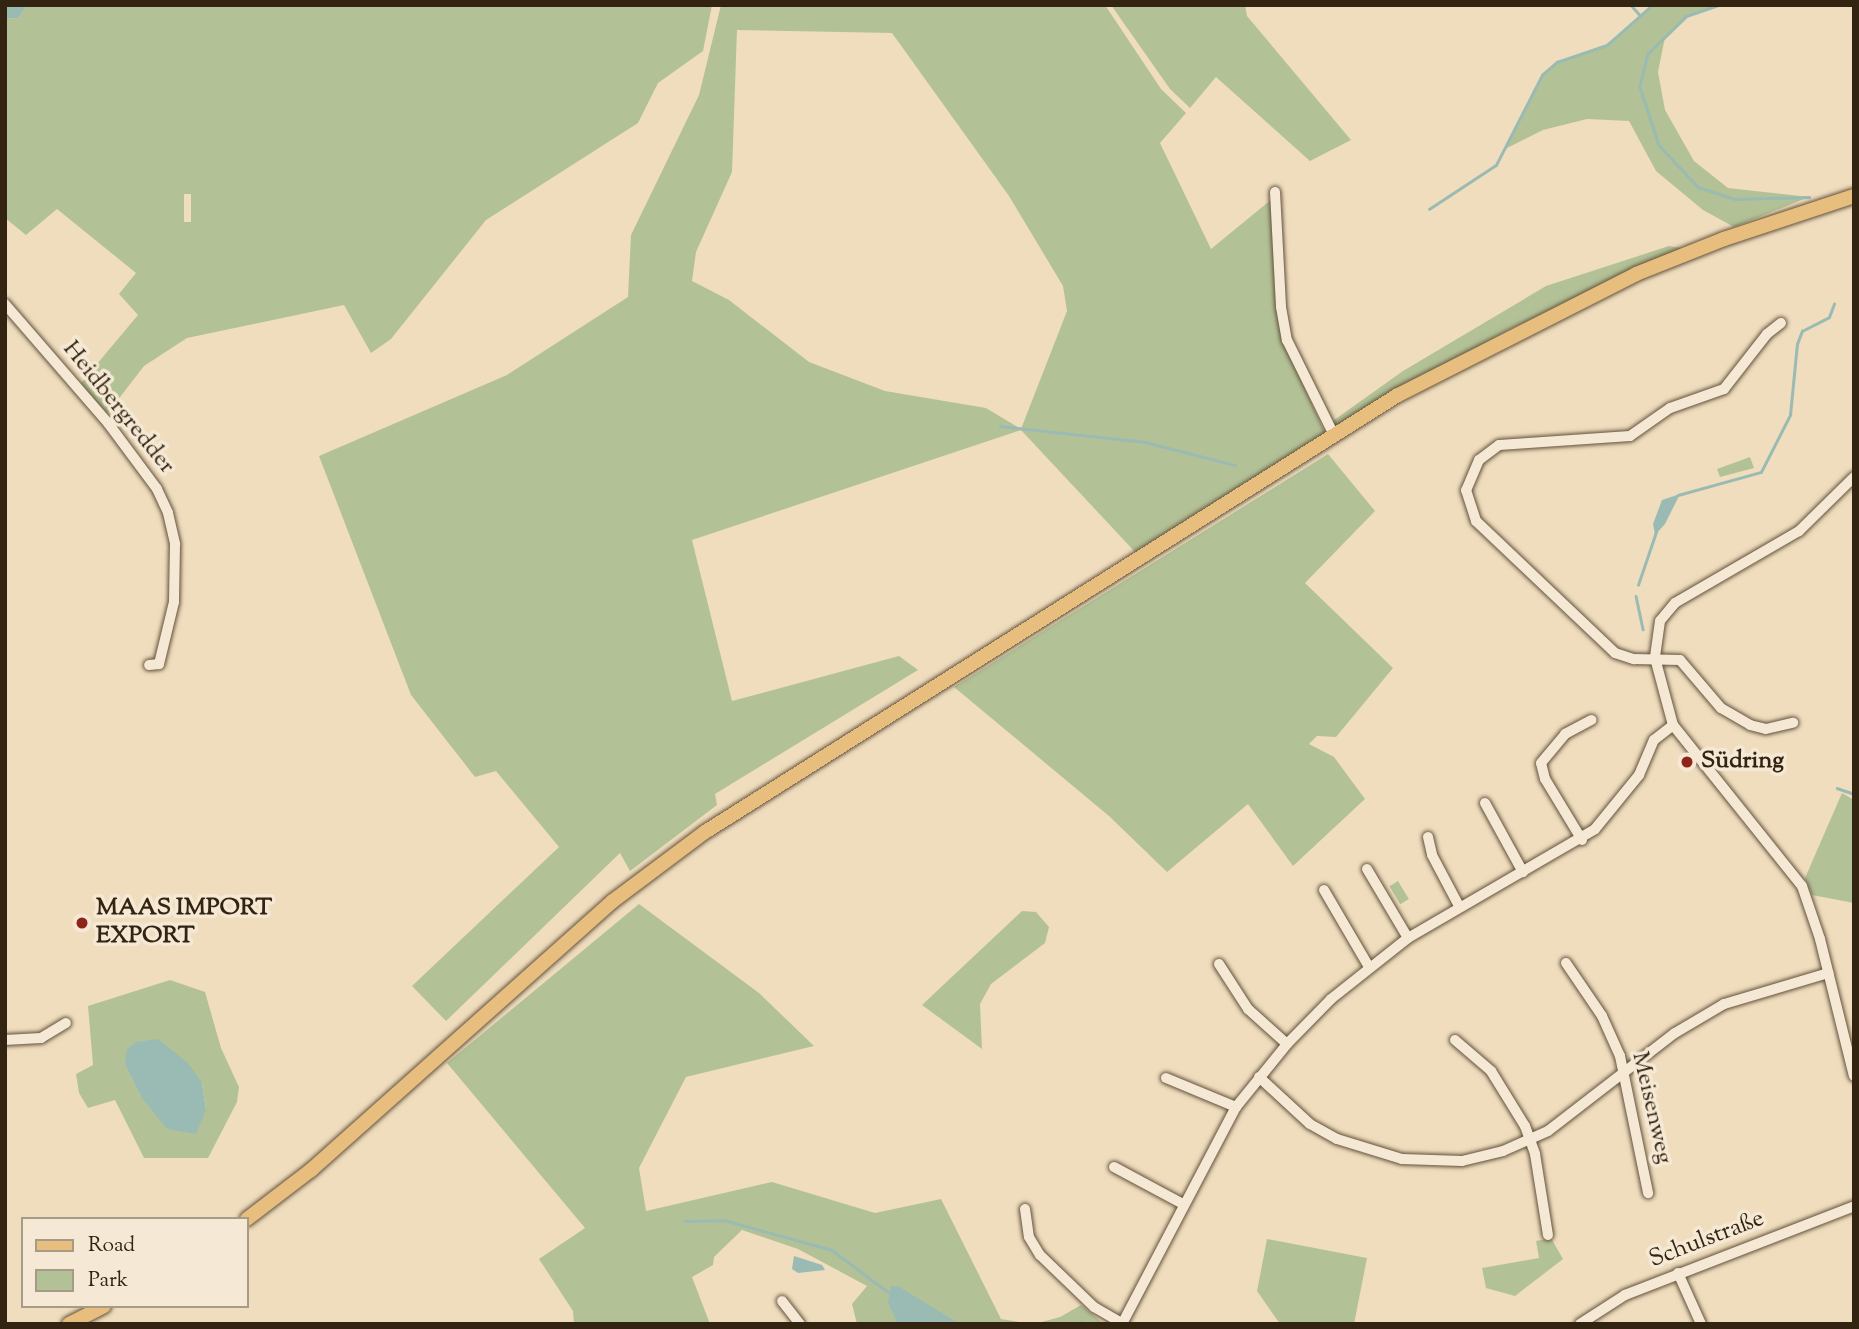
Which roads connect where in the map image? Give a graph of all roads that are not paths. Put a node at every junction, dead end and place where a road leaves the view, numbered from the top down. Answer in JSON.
{"nodes":[{"id":1,"x":1275,"y":192,"type":"dead end"},
{"id":2,"x":1854,"y":196,"type":"edge"},
{"id":3,"x":5,"y":304,"type":"edge"},
{"id":4,"x":1781,"y":323,"type":"dead end"},
{"id":5,"x":1334,"y":435,"type":"junction"},
{"id":6,"x":1854,"y":477,"type":"edge"},
{"id":7,"x":1655,"y":658,"type":"junction"},
{"id":8,"x":149,"y":665,"type":"dead end"},
{"id":9,"x":1591,"y":720,"type":"dead end"},
{"id":10,"x":1793,"y":723,"type":"dead end"},
{"id":11,"x":1673,"y":725,"type":"junction"},
{"id":12,"x":1485,"y":803,"type":"dead end"},
{"id":13,"x":1429,"y":837,"type":"dead end"},
{"id":14,"x":1582,"y":840,"type":"junction"},
{"id":15,"x":1367,"y":869,"type":"dead end"},
{"id":16,"x":1523,"y":872,"type":"junction"},
{"id":17,"x":1324,"y":890,"type":"dead end"},
{"id":18,"x":1459,"y":906,"type":"junction"},
{"id":19,"x":1408,"y":938,"type":"junction"},
{"id":20,"x":1566,"y":963,"type":"dead end"},
{"id":21,"x":1219,"y":964,"type":"dead end"},
{"id":22,"x":1369,"y":967,"type":"junction"},
{"id":23,"x":1828,"y":973,"type":"junction"},
{"id":24,"x":66,"y":1023,"type":"dead end"},
{"id":25,"x":5,"y":1040,"type":"edge"},
{"id":26,"x":1455,"y":1040,"type":"dead end"},
{"id":27,"x":1287,"y":1044,"type":"junction"},
{"id":28,"x":1625,"y":1071,"type":"junction"},
{"id":29,"x":1854,"y":1076,"type":"edge"},
{"id":30,"x":1259,"y":1077,"type":"junction"},
{"id":31,"x":1166,"y":1078,"type":"dead end"},
{"id":32,"x":1236,"y":1107,"type":"junction"},
{"id":33,"x":1531,"y":1140,"type":"junction"},
{"id":34,"x":1114,"y":1167,"type":"dead end"},
{"id":35,"x":1648,"y":1193,"type":"dead end"},
{"id":36,"x":1183,"y":1203,"type":"junction"},
{"id":37,"x":1854,"y":1206,"type":"edge"},
{"id":38,"x":1025,"y":1209,"type":"dead end"},
{"id":39,"x":248,"y":1218,"type":"edge"},
{"id":40,"x":1548,"y":1235,"type":"dead end"},
{"id":41,"x":1678,"y":1273,"type":"junction"},
{"id":42,"x":782,"y":1301,"type":"dead end"},
{"id":43,"x":100,"y":1308,"type":"edge"},
{"id":44,"x":69,"y":1324,"type":"edge"},
{"id":45,"x":800,"y":1324,"type":"edge"},
{"id":46,"x":1123,"y":1324,"type":"edge"},
{"id":47,"x":1580,"y":1324,"type":"edge"},
{"id":48,"x":1701,"y":1324,"type":"edge"}],
"edges":[{"from":1,"to":5,"type":"street"},
{"from":2,"to":5,"type":"main road"},
{"from":3,"to":8,"type":"street","name":"Heidbergredder"},
{"from":4,"to":7,"type":"street"},
{"from":5,"to":39,"type":"main road"},
{"from":6,"to":7,"type":"street"},
{"from":7,"to":10,"type":"street"},
{"from":7,"to":11,"type":"street"},
{"from":9,"to":14,"type":"street"},
{"from":11,"to":14,"type":"street"},
{"from":11,"to":23,"type":"street"},
{"from":12,"to":16,"type":"street"},
{"from":13,"to":18,"type":"street"},
{"from":14,"to":16,"type":"street"},
{"from":15,"to":19,"type":"street"},
{"from":16,"to":18,"type":"street"},
{"from":17,"to":22,"type":"street"},
{"from":18,"to":19,"type":"street"},
{"from":19,"to":22,"type":"street"},
{"from":20,"to":28,"type":"street","name":"Meisenweg"},
{"from":21,"to":27,"type":"street"},
{"from":22,"to":27,"type":"street"},
{"from":23,"to":28,"type":"street"},
{"from":23,"to":29,"type":"street"},
{"from":24,"to":25,"type":"street"},
{"from":26,"to":33,"type":"street"},
{"from":27,"to":30,"type":"street"},
{"from":28,"to":33,"type":"street"},
{"from":28,"to":35,"type":"street","name":"Meisenweg"},
{"from":30,"to":32,"type":"street"},
{"from":30,"to":33,"type":"street"},
{"from":31,"to":32,"type":"street"},
{"from":32,"to":36,"type":"street"},
{"from":33,"to":40,"type":"street"},
{"from":34,"to":36,"type":"street"},
{"from":36,"to":46,"type":"street"},
{"from":37,"to":41,"type":"street","name":"Schulstraße"},
{"from":38,"to":46,"type":"street"},
{"from":41,"to":47,"type":"street","name":"Schulstraße"},
{"from":41,"to":48,"type":"street"},
{"from":42,"to":45,"type":"street"},
{"from":43,"to":44,"type":"main road"}]}
